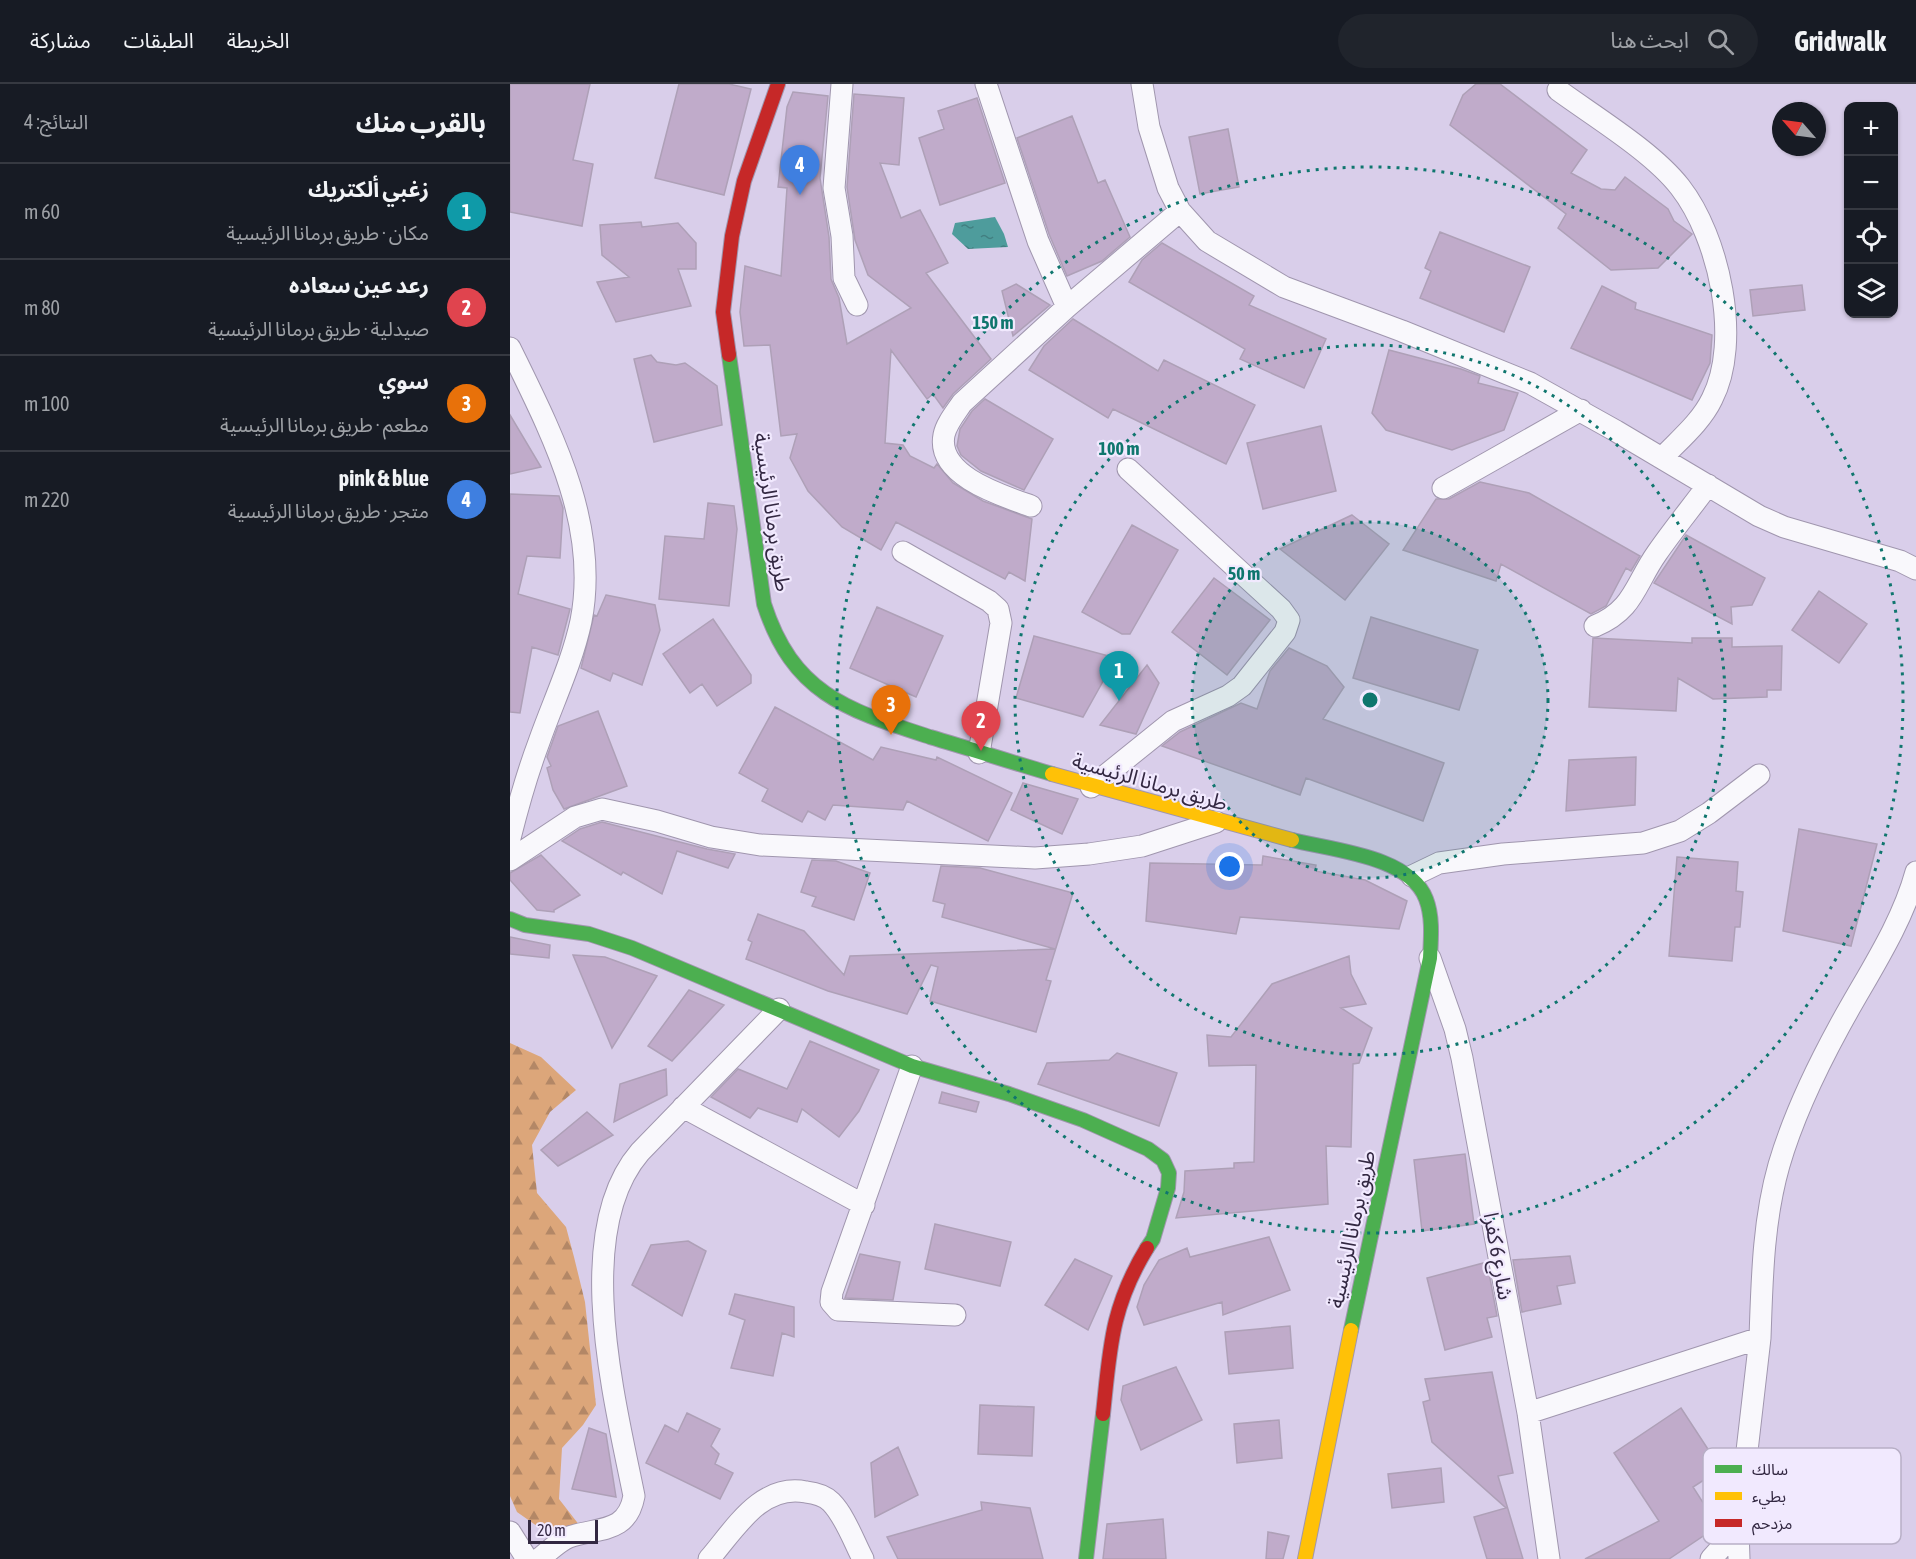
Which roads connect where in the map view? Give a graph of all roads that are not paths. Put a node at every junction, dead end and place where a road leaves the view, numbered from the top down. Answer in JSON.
{"nodes":[{"id":1,"x":778,"y":84,"type":"edge"},
{"id":2,"x":842,"y":84,"type":"edge"},
{"id":3,"x":986,"y":84,"type":"edge"},
{"id":4,"x":1142,"y":84,"type":"edge"},
{"id":5,"x":1558,"y":90,"type":"dead end"},
{"id":6,"x":1180,"y":211,"type":"junction"},
{"id":7,"x":857,"y":305,"type":"dead end"},
{"id":8,"x":1067,"y":307,"type":"junction"},
{"id":9,"x":510,"y":348,"type":"edge"},
{"id":10,"x":1581,"y":410,"type":"junction"},
{"id":11,"x":1662,"y":458,"type":"junction"},
{"id":12,"x":1128,"y":469,"type":"dead end"},
{"id":13,"x":1708,"y":485,"type":"junction"},
{"id":14,"x":1443,"y":488,"type":"dead end"},
{"id":15,"x":1030,"y":506,"type":"dead end"},
{"id":16,"x":903,"y":552,"type":"dead end"},
{"id":17,"x":1916,"y":568,"type":"edge"},
{"id":18,"x":1595,"y":626,"type":"dead end"},
{"id":19,"x":979,"y":753,"type":"junction"},
{"id":20,"x":1759,"y":776,"type":"dead end"},
{"id":21,"x":1091,"y":787,"type":"junction"},
{"id":22,"x":1216,"y":822,"type":"junction"},
{"id":23,"x":510,"y":838,"type":"edge"},
{"id":24,"x":510,"y":860,"type":"edge"},
{"id":25,"x":1916,"y":872,"type":"edge"},
{"id":26,"x":1412,"y":876,"type":"junction"},
{"id":27,"x":510,"y":919,"type":"edge"},
{"id":28,"x":1430,"y":958,"type":"junction"},
{"id":29,"x":779,"y":1009,"type":"junction"},
{"id":30,"x":912,"y":1066,"type":"junction"},
{"id":31,"x":683,"y":1107,"type":"junction"},
{"id":32,"x":864,"y":1205,"type":"junction"},
{"id":33,"x":956,"y":1316,"type":"dead end"},
{"id":34,"x":1761,"y":1338,"type":"junction"},
{"id":35,"x":1528,"y":1413,"type":"junction"},
{"id":36,"x":1748,"y":1448,"type":"edge"},
{"id":37,"x":510,"y":1532,"type":"edge"},
{"id":38,"x":1724,"y":1544,"type":"edge"},
{"id":39,"x":1738,"y":1544,"type":"edge"},
{"id":40,"x":527,"y":1559,"type":"edge"},
{"id":41,"x":539,"y":1559,"type":"edge"},
{"id":42,"x":709,"y":1559,"type":"edge"},
{"id":43,"x":863,"y":1559,"type":"edge"},
{"id":44,"x":1086,"y":1559,"type":"edge"},
{"id":45,"x":1305,"y":1559,"type":"edge"},
{"id":46,"x":1549,"y":1559,"type":"edge"},
{"id":47,"x":1711,"y":1559,"type":"edge"},
{"id":48,"x":1739,"y":1559,"type":"edge"}],
"edges":[{"from":1,"to":19,"type":"main road","name":"طريق برمانا الرئيسية"},
{"from":2,"to":7,"type":"street"},
{"from":3,"to":8,"type":"street"},
{"from":4,"to":6,"type":"street"},
{"from":5,"to":11,"type":"street"},
{"from":6,"to":8,"type":"street"},
{"from":6,"to":10,"type":"street"},
{"from":8,"to":15,"type":"street"},
{"from":9,"to":23,"type":"street"},
{"from":10,"to":11,"type":"street"},
{"from":10,"to":14,"type":"street"},
{"from":11,"to":13,"type":"street"},
{"from":12,"to":21,"type":"street"},
{"from":13,"to":17,"type":"street"},
{"from":13,"to":18,"type":"street"},
{"from":16,"to":19,"type":"street"},
{"from":19,"to":21,"type":"main road","name":"طريق برمانا الرئيسية"},
{"from":20,"to":26,"type":"street"},
{"from":21,"to":22,"type":"main road","name":"طريق برمانا الرئيسية"},
{"from":22,"to":24,"type":"street"},
{"from":22,"to":26,"type":"main road","name":"طريق برمانا الرئيسية"},
{"from":25,"to":34,"type":"street"},
{"from":26,"to":28,"type":"main road","name":"طريق برمانا الرئيسية"},
{"from":27,"to":29,"type":"main road"},
{"from":28,"to":35,"type":"street","name":"شارع 6 كفرا"},
{"from":28,"to":45,"type":"main road","name":"طريق برمانا الرئيسية"},
{"from":29,"to":30,"type":"main road"},
{"from":29,"to":31,"type":"street"},
{"from":30,"to":32,"type":"street"},
{"from":30,"to":44,"type":"main road"},
{"from":31,"to":32,"type":"street"},
{"from":31,"to":41,"type":"street"},
{"from":32,"to":33,"type":"street"},
{"from":34,"to":35,"type":"street"},
{"from":34,"to":36,"type":"street"},
{"from":35,"to":46,"type":"street","name":"شارع 6 كفرا"},
{"from":37,"to":40,"type":"street"},
{"from":38,"to":47,"type":"street"},
{"from":39,"to":48,"type":"street"},
{"from":42,"to":43,"type":"street"}]}
